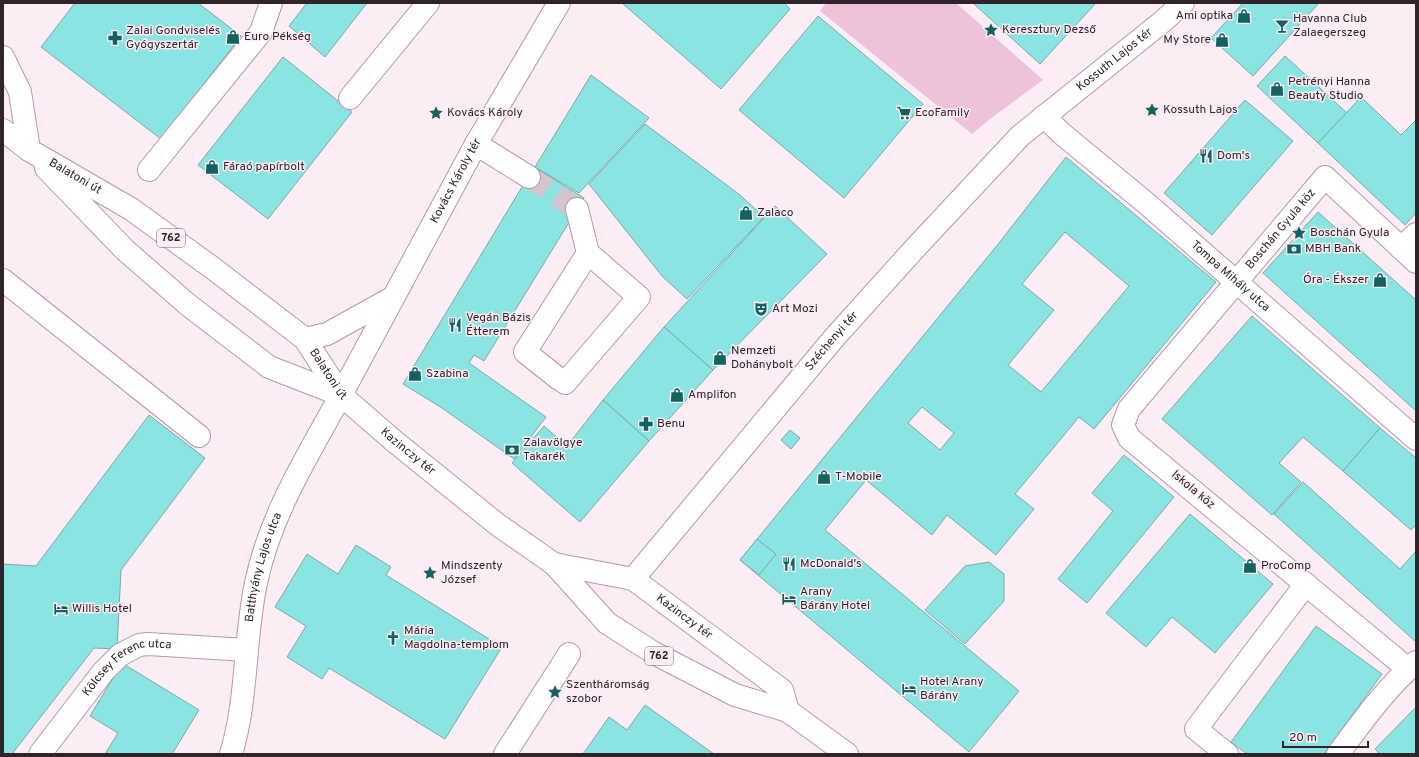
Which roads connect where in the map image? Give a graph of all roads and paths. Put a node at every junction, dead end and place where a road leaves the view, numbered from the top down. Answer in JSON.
{"nodes":[{"id":1,"x":271,"y":3,"type":"edge"},
{"id":2,"x":428,"y":3,"type":"edge"},
{"id":3,"x":559,"y":3,"type":"edge"},
{"id":4,"x":1183,"y":3,"type":"edge"},
{"id":5,"x":3,"y":57,"type":"edge"},
{"id":6,"x":350,"y":98,"type":"dead end"},
{"id":7,"x":1044,"y":116,"type":"junction"},
{"id":8,"x":3,"y":130,"type":"edge"},
{"id":9,"x":476,"y":144,"type":"junction"},
{"id":10,"x":28,"y":150,"type":"junction"},
{"id":11,"x":149,"y":170,"type":"dead end"},
{"id":12,"x":529,"y":177,"type":"tunnel mouth"},
{"id":13,"x":576,"y":209,"type":"tunnel mouth"},
{"id":14,"x":1411,"y":248,"type":"edge"},
{"id":15,"x":588,"y":253,"type":"junction"},
{"id":16,"x":3,"y":280,"type":"edge"},
{"id":17,"x":1236,"y":282,"type":"junction"},
{"id":18,"x":392,"y":298,"type":"junction"},
{"id":19,"x":304,"y":339,"type":"junction"},
{"id":20,"x":341,"y":394,"type":"junction"},
{"id":21,"x":200,"y":436,"type":"dead end"},
{"id":22,"x":1416,"y":439,"type":"edge"},
{"id":23,"x":554,"y":564,"type":"junction"},
{"id":24,"x":633,"y":579,"type":"junction"},
{"id":25,"x":1306,"y":584,"type":"junction"},
{"id":26,"x":247,"y":650,"type":"junction"},
{"id":27,"x":569,"y":654,"type":"dead end"},
{"id":28,"x":1412,"y":666,"type":"edge"},
{"id":29,"x":788,"y":711,"type":"junction"},
{"id":30,"x":40,"y":754,"type":"edge"},
{"id":31,"x":231,"y":754,"type":"edge"},
{"id":32,"x":505,"y":754,"type":"edge"},
{"id":33,"x":848,"y":754,"type":"edge"},
{"id":34,"x":1227,"y":754,"type":"edge"},
{"id":35,"x":1338,"y":754,"type":"edge"}],
"edges":[{"from":1,"to":11,"type":"street"},
{"from":2,"to":6,"type":"street"},
{"from":3,"to":9,"type":"street","name":"Kovács Károly tér"},
{"from":4,"to":7,"type":"street","name":"Kossuth Lajos tér"},
{"from":5,"to":10,"type":"street"},
{"from":7,"to":17,"type":"street","name":"Tompa Mihály utca"},
{"from":7,"to":24,"type":"street","name":"Széchenyi tér"},
{"from":8,"to":10,"type":"street","name":"Balatoni út","number":"762"},
{"from":9,"to":12,"type":"street"},
{"from":9,"to":18,"type":"street","name":"Kovács Károly tér"},
{"from":10,"to":19,"type":"street","name":"Balatoni út","number":"762"},
{"from":10,"to":20,"type":"street","name":"Balatoni út","number":"762"},
{"from":13,"to":15,"type":"street"},
{"from":14,"to":17,"type":"street","name":"Boschán Gyula köz"},
{"from":15,"to":15,"type":"street"},
{"from":16,"to":21,"type":"street"},
{"from":17,"to":22,"type":"street","name":"Tompa Mihály utca"},
{"from":17,"to":25,"type":"street","name":"Iskola köz"},
{"from":18,"to":19,"type":"street"},
{"from":18,"to":20,"type":"street","name":"Kovács Károly tér"},
{"from":19,"to":20,"type":"street","name":"Balatoni út","number":"762"},
{"from":20,"to":23,"type":"street","name":"Kazinczy tér","number":"762"},
{"from":20,"to":26,"type":"street","name":"Batthyány Lajos utca"},
{"from":23,"to":24,"type":"street","name":"Kazinczy tér"},
{"from":23,"to":29,"type":"street","name":"Kazinczy tér","number":"762"},
{"from":24,"to":29,"type":"street","name":"Kazinczy tér"},
{"from":25,"to":28,"type":"street","name":"Iskola köz"},
{"from":25,"to":34,"type":"street"},
{"from":26,"to":30,"type":"street","name":"Kölcsey Ferenc utca"},
{"from":26,"to":31,"type":"street","name":"Batthyány Lajos utca"},
{"from":27,"to":32,"type":"street"},
{"from":28,"to":35,"type":"street"},
{"from":29,"to":33,"type":"street","name":"Kazinczy tér","number":"762"}]}
